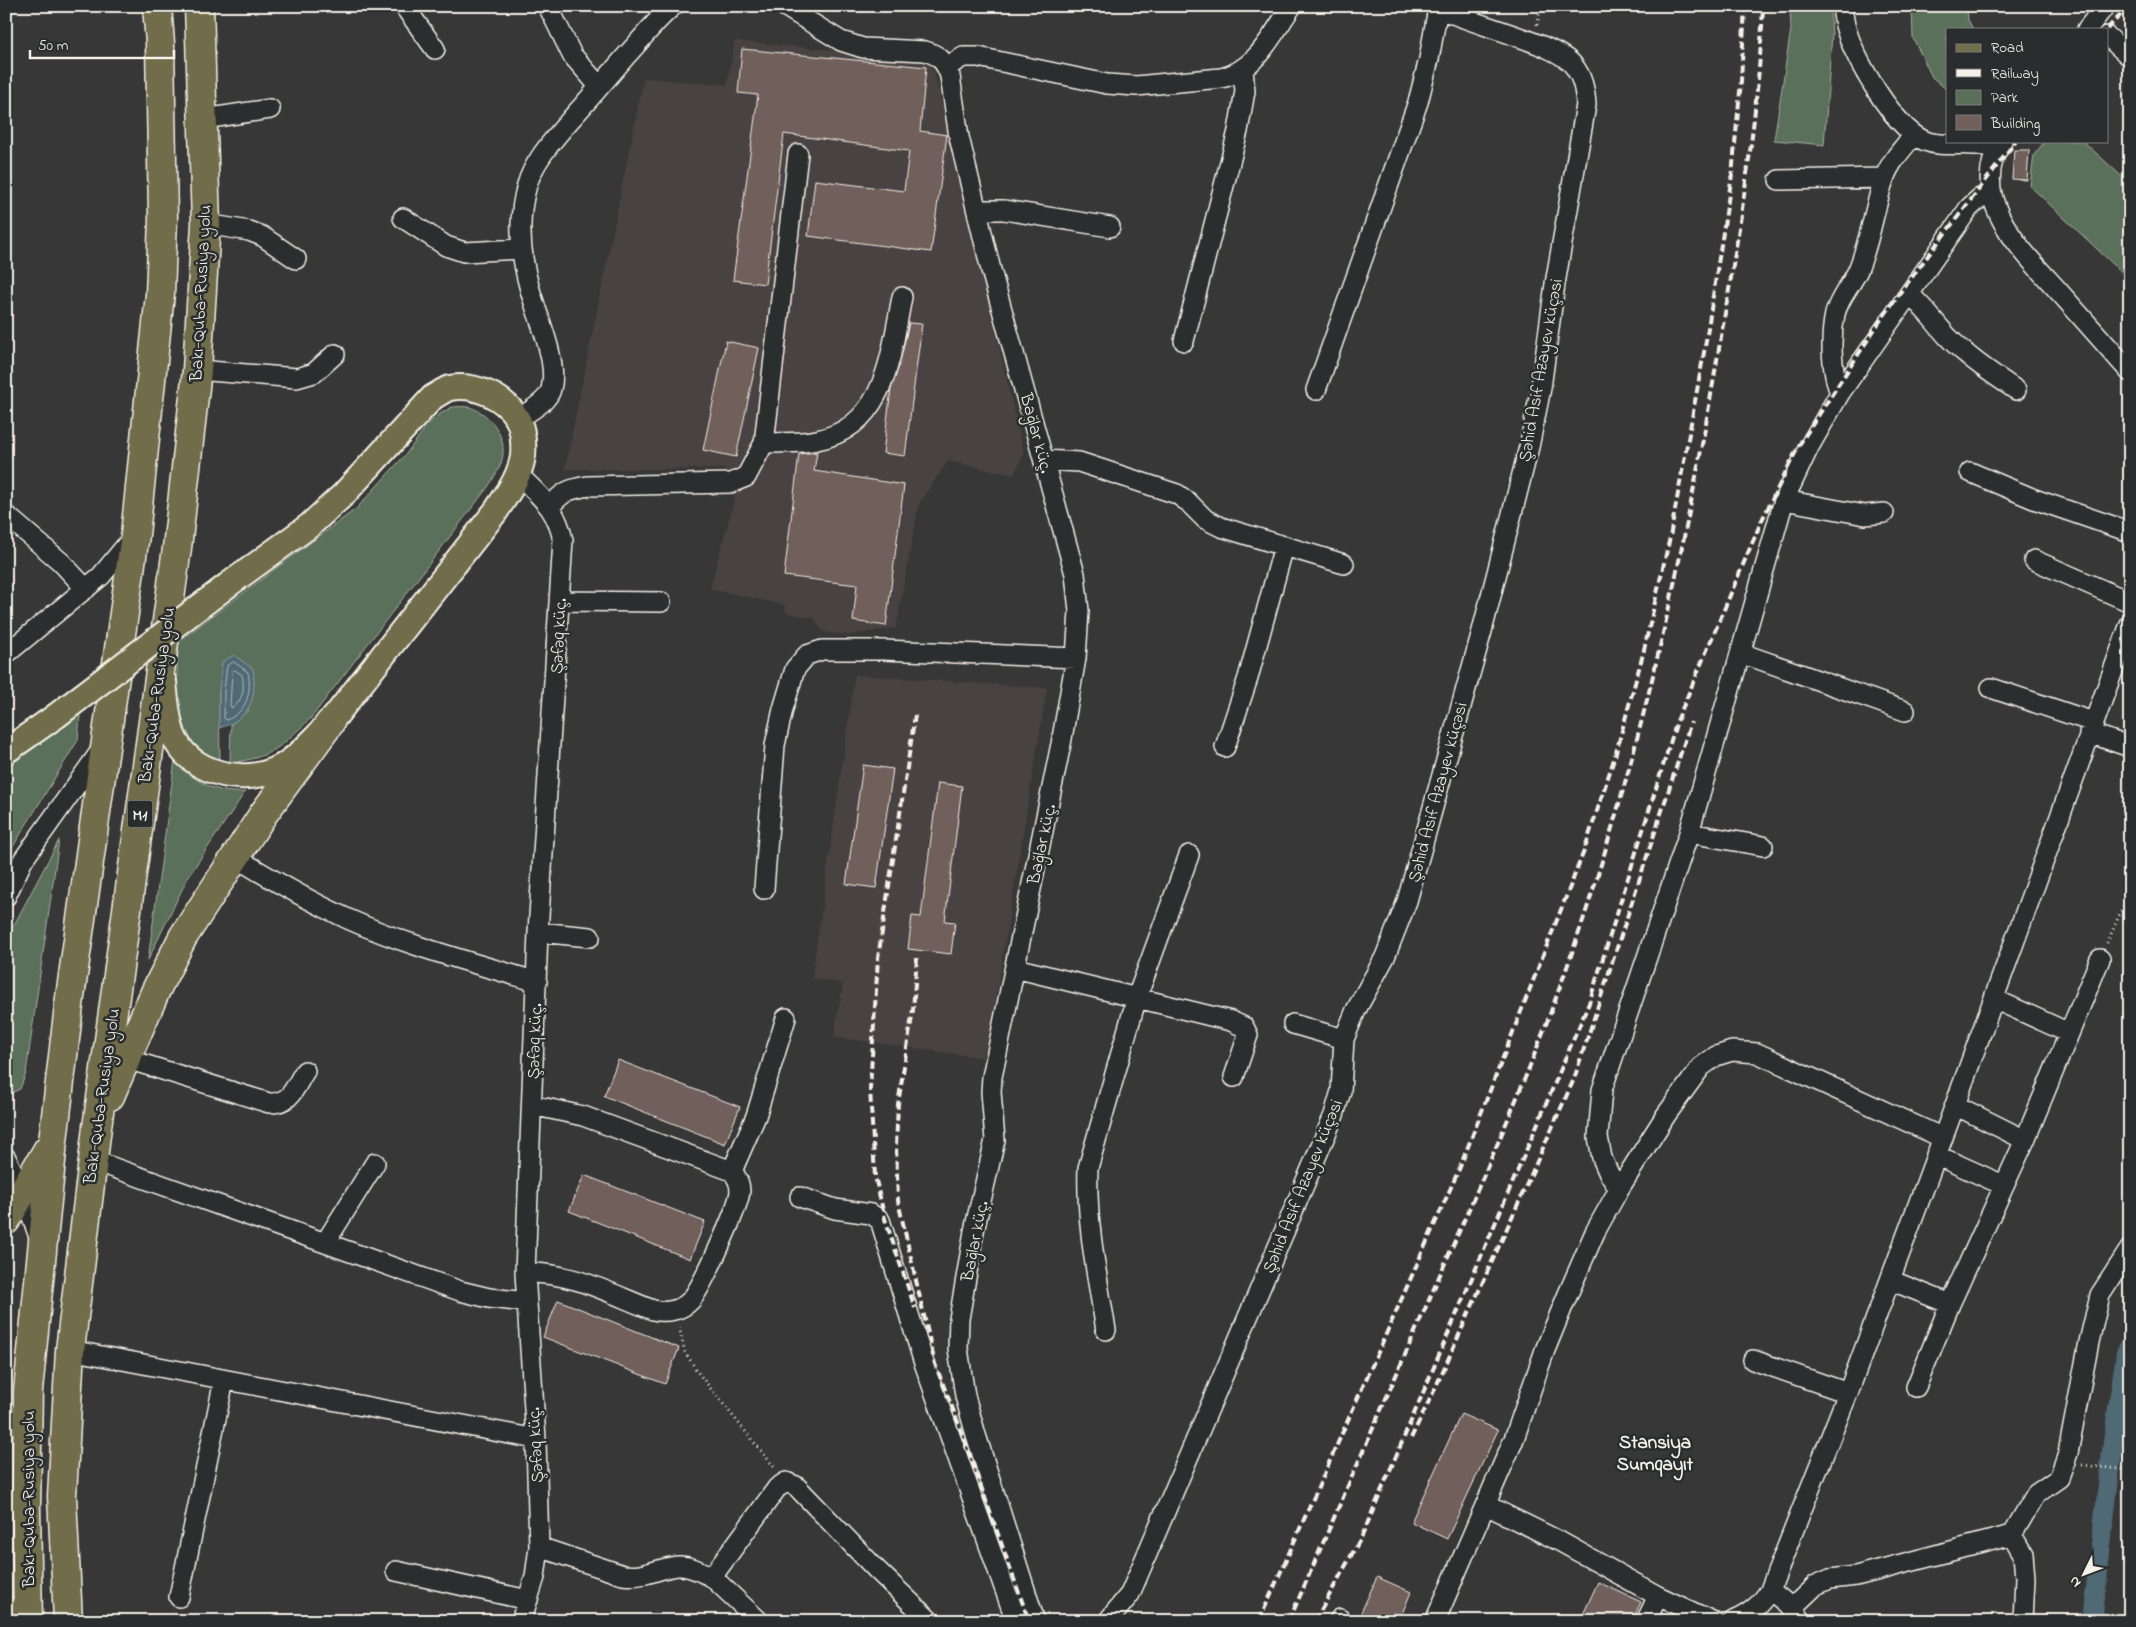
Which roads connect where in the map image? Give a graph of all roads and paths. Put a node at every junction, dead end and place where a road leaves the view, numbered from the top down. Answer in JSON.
{"nodes":[{"id":1,"x":157,"y":6,"type":"edge"},
{"id":2,"x":199,"y":6,"type":"edge"},
{"id":3,"x":207,"y":6,"type":"edge"},
{"id":4,"x":404,"y":6,"type":"edge"},
{"id":5,"x":548,"y":6,"type":"edge"},
{"id":6,"x":784,"y":6,"type":"edge"},
{"id":7,"x":1292,"y":6,"type":"edge"},
{"id":8,"x":1842,"y":6,"type":"edge"},
{"id":9,"x":2105,"y":6,"type":"edge"},
{"id":10,"x":671,"y":7,"type":"edge"},
{"id":11,"x":1436,"y":7,"type":"edge"},
{"id":12,"x":2093,"y":26,"type":"edge"},
{"id":13,"x":2108,"y":37,"type":"edge"},
{"id":14,"x":201,"y":40,"type":"junction"},
{"id":15,"x":435,"y":50,"type":"dead end"},
{"id":16,"x":2130,"y":57,"type":"edge"},
{"id":17,"x":947,"y":67,"type":"junction"},
{"id":18,"x":1243,"y":70,"type":"junction"},
{"id":19,"x":600,"y":86,"type":"junction"},
{"id":20,"x":270,"y":109,"type":"dead end"},
{"id":21,"x":204,"y":119,"type":"junction"},
{"id":22,"x":1914,"y":135,"type":"junction"},
{"id":23,"x":2000,"y":145,"type":"edge"},
{"id":24,"x":798,"y":154,"type":"dead end"},
{"id":25,"x":1884,"y":178,"type":"junction"},
{"id":26,"x":1779,"y":180,"type":"dead end"},
{"id":27,"x":1980,"y":198,"type":"dead end"},
{"id":28,"x":977,"y":210,"type":"junction"},
{"id":29,"x":403,"y":218,"type":"dead end"},
{"id":30,"x":206,"y":224,"type":"junction"},
{"id":31,"x":1110,"y":227,"type":"dead end"},
{"id":32,"x":520,"y":249,"type":"junction"},
{"id":33,"x":296,"y":259,"type":"dead end"},
{"id":34,"x":1909,"y":294,"type":"junction"},
{"id":35,"x":902,"y":296,"type":"dead end"},
{"id":36,"x":1184,"y":341,"type":"dead end"},
{"id":37,"x":335,"y":354,"type":"dead end"},
{"id":38,"x":197,"y":370,"type":"junction"},
{"id":39,"x":2130,"y":372,"type":"edge"},
{"id":40,"x":1316,"y":390,"type":"dead end"},
{"id":41,"x":2016,"y":390,"type":"dead end"},
{"id":42,"x":1840,"y":393,"type":"junction"},
{"id":43,"x":518,"y":419,"type":"junction"},
{"id":44,"x":764,"y":443,"type":"junction"},
{"id":45,"x":1044,"y":460,"type":"junction"},
{"id":46,"x":1970,"y":472,"type":"dead end"},
{"id":47,"x":518,"y":474,"type":"junction"},
{"id":48,"x":1784,"y":500,"type":"junction"},
{"id":49,"x":550,"y":506,"type":"junction"},
{"id":50,"x":1884,"y":513,"type":"dead end"},
{"id":51,"x":6,"y":515,"type":"edge"},
{"id":52,"x":2130,"y":532,"type":"edge"},
{"id":53,"x":135,"y":535,"type":"junction"},
{"id":54,"x":1284,"y":546,"type":"junction"},
{"id":55,"x":2034,"y":560,"type":"dead end"},
{"id":56,"x":1344,"y":564,"type":"dead end"},
{"id":57,"x":86,"y":589,"type":"junction"},
{"id":58,"x":560,"y":601,"type":"junction"},
{"id":59,"x":661,"y":602,"type":"dead end"},
{"id":60,"x":2130,"y":602,"type":"edge"},
{"id":61,"x":2130,"y":624,"type":"edge"},
{"id":62,"x":162,"y":653,"type":"junction"},
{"id":63,"x":1741,"y":653,"type":"junction"},
{"id":64,"x":6,"y":654,"type":"edge"},
{"id":65,"x":1076,"y":658,"type":"junction"},
{"id":66,"x":1991,"y":688,"type":"dead end"},
{"id":67,"x":1904,"y":711,"type":"dead end"},
{"id":68,"x":330,"y":723,"type":"junction"},
{"id":69,"x":2091,"y":728,"type":"junction"},
{"id":70,"x":104,"y":746,"type":"junction"},
{"id":71,"x":1225,"y":748,"type":"dead end"},
{"id":72,"x":2130,"y":748,"type":"edge"},
{"id":73,"x":6,"y":751,"type":"edge"},
{"id":74,"x":1689,"y":833,"type":"junction"},
{"id":75,"x":1763,"y":846,"type":"dead end"},
{"id":76,"x":1189,"y":854,"type":"dead end"},
{"id":77,"x":235,"y":857,"type":"junction"},
{"id":78,"x":764,"y":889,"type":"dead end"},
{"id":79,"x":2130,"y":891,"type":"edge"},
{"id":80,"x":6,"y":896,"type":"edge"},
{"id":81,"x":538,"y":932,"type":"junction"},
{"id":82,"x":590,"y":937,"type":"dead end"},
{"id":83,"x":2100,"y":959,"type":"joint"},
{"id":84,"x":1015,"y":968,"type":"junction"},
{"id":85,"x":537,"y":982,"type":"junction"},
{"id":86,"x":1137,"y":997,"type":"junction"},
{"id":87,"x":1994,"y":999,"type":"junction"},
{"id":88,"x":786,"y":1018,"type":"dead end"},
{"id":89,"x":1293,"y":1024,"type":"dead end"},
{"id":90,"x":2068,"y":1033,"type":"junction"},
{"id":91,"x":1344,"y":1039,"type":"junction"},
{"id":92,"x":126,"y":1059,"type":"junction"},
{"id":93,"x":305,"y":1071,"type":"dead end"},
{"id":94,"x":1234,"y":1076,"type":"dead end"},
{"id":95,"x":532,"y":1105,"type":"junction"},
{"id":96,"x":1956,"y":1105,"type":"junction"},
{"id":97,"x":96,"y":1127,"type":"junction"},
{"id":98,"x":2025,"y":1140,"type":"junction"},
{"id":99,"x":53,"y":1141,"type":"junction"},
{"id":100,"x":1939,"y":1146,"type":"junction"},
{"id":101,"x":6,"y":1158,"type":"edge"},
{"id":102,"x":92,"y":1160,"type":"junction"},
{"id":103,"x":375,"y":1164,"type":"dead end"},
{"id":104,"x":732,"y":1171,"type":"junction"},
{"id":105,"x":2003,"y":1185,"type":"junction"},
{"id":106,"x":1619,"y":1188,"type":"junction"},
{"id":107,"x":23,"y":1191,"type":"junction"},
{"id":108,"x":800,"y":1197,"type":"dead end"},
{"id":109,"x":6,"y":1220,"type":"edge"},
{"id":110,"x":325,"y":1243,"type":"junction"},
{"id":111,"x":43,"y":1246,"type":"junction"},
{"id":112,"x":2130,"y":1249,"type":"edge"},
{"id":113,"x":524,"y":1273,"type":"junction"},
{"id":114,"x":1890,"y":1280,"type":"junction"},
{"id":115,"x":526,"y":1302,"type":"junction"},
{"id":116,"x":1950,"y":1304,"type":"junction"},
{"id":117,"x":677,"y":1310,"type":"junction"},
{"id":118,"x":1106,"y":1330,"type":"dead end"},
{"id":119,"x":70,"y":1350,"type":"junction"},
{"id":120,"x":1753,"y":1360,"type":"dead end"},
{"id":121,"x":224,"y":1380,"type":"junction"},
{"id":122,"x":1916,"y":1387,"type":"dead end"},
{"id":123,"x":1848,"y":1393,"type":"junction"},
{"id":124,"x":536,"y":1439,"type":"junction"},
{"id":125,"x":2064,"y":1463,"type":"junction"},
{"id":126,"x":2130,"y":1470,"type":"edge"},
{"id":127,"x":786,"y":1482,"type":"junction"},
{"id":128,"x":1486,"y":1505,"type":"junction"},
{"id":129,"x":2012,"y":1534,"type":"junction"},
{"id":130,"x":538,"y":1547,"type":"junction"},
{"id":131,"x":396,"y":1571,"type":"dead end"},
{"id":132,"x":712,"y":1578,"type":"junction"},
{"id":133,"x":1770,"y":1590,"type":"junction"},
{"id":134,"x":1658,"y":1596,"type":"junction"},
{"id":135,"x":179,"y":1597,"type":"dead end"},
{"id":136,"x":528,"y":1600,"type":"junction"},
{"id":137,"x":2130,"y":1606,"type":"edge"},
{"id":138,"x":6,"y":1609,"type":"edge"},
{"id":139,"x":1797,"y":1614,"type":"edge"},
{"id":140,"x":1438,"y":1620,"type":"edge"},
{"id":141,"x":12,"y":1621,"type":"edge"},
{"id":142,"x":28,"y":1621,"type":"edge"},
{"id":143,"x":68,"y":1621,"type":"edge"},
{"id":144,"x":521,"y":1621,"type":"edge"},
{"id":145,"x":759,"y":1621,"type":"edge"},
{"id":146,"x":930,"y":1621,"type":"edge"},
{"id":147,"x":1016,"y":1621,"type":"edge"},
{"id":148,"x":1035,"y":1621,"type":"edge"},
{"id":149,"x":1108,"y":1621,"type":"edge"},
{"id":150,"x":1646,"y":1621,"type":"edge"},
{"id":151,"x":1712,"y":1621,"type":"edge"},
{"id":152,"x":1733,"y":1621,"type":"edge"},
{"id":153,"x":2023,"y":1621,"type":"edge"},
{"id":154,"x":2128,"y":1621,"type":"edge"}],
"edges":[{"from":1,"to":53,"type":"highway","name":"Bakı-Quba-Rusiya yolu"},
{"from":2,"to":14,"type":"highway","name":"Bakı-Quba-Rusiya yolu","number":"M1"},
{"from":3,"to":14,"type":"highway"},
{"from":4,"to":15,"type":"street"},
{"from":5,"to":19,"type":"street"},
{"from":6,"to":17,"type":"street"},
{"from":7,"to":18,"type":"street"},
{"from":8,"to":22,"type":"street"},
{"from":9,"to":12,"type":"street"},
{"from":10,"to":19,"type":"street"},
{"from":11,"to":40,"type":"street"},
{"from":11,"to":91,"type":"street","name":"Şəhid Asif Azayev küçəsi"},
{"from":13,"to":16,"type":"street"},
{"from":14,"to":21,"type":"highway","name":"Bakı-Quba-Rusiya yolu","number":"M1"},
{"from":17,"to":18,"type":"street"},
{"from":17,"to":28,"type":"street","name":"Bağlar küç."},
{"from":18,"to":36,"type":"street"},
{"from":19,"to":32,"type":"street"},
{"from":20,"to":21,"type":"street"},
{"from":21,"to":30,"type":"highway","name":"Bakı-Quba-Rusiya yolu","number":"M1"},
{"from":22,"to":23,"type":"street"},
{"from":22,"to":25,"type":"street"},
{"from":23,"to":39,"type":"street"},
{"from":24,"to":44,"type":"street"},
{"from":25,"to":26,"type":"street"},
{"from":25,"to":42,"type":"street"},
{"from":27,"to":34,"type":"street"},
{"from":28,"to":31,"type":"street"},
{"from":28,"to":45,"type":"street","name":"Bağlar küç."},
{"from":29,"to":32,"type":"street"},
{"from":30,"to":33,"type":"street"},
{"from":30,"to":38,"type":"highway","name":"Bakı-Quba-Rusiya yolu","number":"M1"},
{"from":32,"to":43,"type":"street"},
{"from":34,"to":41,"type":"street"},
{"from":34,"to":42,"type":"street"},
{"from":35,"to":44,"type":"street"},
{"from":37,"to":38,"type":"street"},
{"from":38,"to":62,"type":"highway","name":"Bakı-Quba-Rusiya yolu","number":"M1"},
{"from":42,"to":48,"type":"street"},
{"from":43,"to":47,"type":"main road"},
{"from":43,"to":73,"type":"main road","bridge":true},
{"from":44,"to":49,"type":"street"},
{"from":45,"to":54,"type":"street"},
{"from":45,"to":65,"type":"street","name":"Bağlar küç."},
{"from":46,"to":52,"type":"street"},
{"from":47,"to":49,"type":"street","name":"Şəfəq küç."},
{"from":47,"to":68,"type":"main road"},
{"from":48,"to":50,"type":"street"},
{"from":48,"to":63,"type":"street"},
{"from":49,"to":58,"type":"street","name":"Şəfəq küç."},
{"from":51,"to":57,"type":"street"},
{"from":53,"to":57,"type":"street"},
{"from":53,"to":70,"type":"highway","name":"Bakı-Quba-Rusiya yolu"},
{"from":54,"to":56,"type":"street"},
{"from":54,"to":71,"type":"street"},
{"from":55,"to":60,"type":"street"},
{"from":57,"to":64,"type":"street"},
{"from":58,"to":59,"type":"street"},
{"from":58,"to":81,"type":"street","name":"Şəfəq küç."},
{"from":61,"to":69,"type":"street"},
{"from":62,"to":68,"type":"main road"},
{"from":62,"to":97,"type":"highway","name":"Bakı-Quba-Rusiya yolu","number":"M1"},
{"from":63,"to":67,"type":"street"},
{"from":63,"to":74,"type":"street"},
{"from":65,"to":78,"type":"street"},
{"from":65,"to":84,"type":"street","name":"Bağlar küç."},
{"from":66,"to":69,"type":"street"},
{"from":68,"to":77,"type":"highway"},
{"from":69,"to":72,"type":"street"},
{"from":69,"to":87,"type":"street"},
{"from":70,"to":80,"type":"street"},
{"from":70,"to":99,"type":"highway","name":"Bakı-Quba-Rusiya yolu"},
{"from":74,"to":75,"type":"street"},
{"from":74,"to":106,"type":"street"},
{"from":76,"to":86,"type":"street"},
{"from":77,"to":85,"type":"street"},
{"from":77,"to":92,"type":"highway"},
{"from":79,"to":83,"type":"path"},
{"from":81,"to":82,"type":"street"},
{"from":81,"to":85,"type":"street","name":"Şəfəq küç."},
{"from":83,"to":90,"type":"street"},
{"from":84,"to":86,"type":"street"},
{"from":84,"to":148,"type":"street","name":"Bağlar küç."},
{"from":85,"to":95,"type":"street","name":"Şəfəq küç."},
{"from":86,"to":94,"type":"street"},
{"from":86,"to":118,"type":"street"},
{"from":87,"to":90,"type":"street"},
{"from":87,"to":96,"type":"street"},
{"from":88,"to":104,"type":"street"},
{"from":89,"to":91,"type":"street"},
{"from":90,"to":98,"type":"street"},
{"from":91,"to":149,"type":"street","name":"Şəhid Asif Azayev küçəsi"},
{"from":92,"to":93,"type":"street"},
{"from":92,"to":97,"type":"highway"},
{"from":95,"to":104,"type":"street"},
{"from":95,"to":113,"type":"street","name":"Şəfəq küç."},
{"from":96,"to":98,"type":"street"},
{"from":96,"to":100,"type":"street"},
{"from":97,"to":102,"type":"highway","name":"Bakı-Quba-Rusiya yolu","number":"M1"},
{"from":98,"to":105,"type":"street"},
{"from":99,"to":107,"type":"highway"},
{"from":99,"to":111,"type":"highway","name":"Bakı-Quba-Rusiya yolu"},
{"from":100,"to":105,"type":"street"},
{"from":100,"to":106,"type":"street"},
{"from":100,"to":114,"type":"street"},
{"from":101,"to":107,"type":"street"},
{"from":102,"to":110,"type":"street"},
{"from":102,"to":119,"type":"highway","name":"Bakı-Quba-Rusiya yolu","number":"M1"},
{"from":103,"to":110,"type":"street"},
{"from":104,"to":117,"type":"street"},
{"from":105,"to":116,"type":"street"},
{"from":106,"to":128,"type":"street"},
{"from":107,"to":109,"type":"highway"},
{"from":107,"to":111,"type":"street"},
{"from":108,"to":147,"type":"street"},
{"from":110,"to":115,"type":"street"},
{"from":111,"to":142,"type":"highway","name":"Bakı-Quba-Rusiya yolu"},
{"from":112,"to":125,"type":"street"},
{"from":113,"to":115,"type":"street","name":"Şəfəq küç."},
{"from":113,"to":117,"type":"street"},
{"from":114,"to":116,"type":"street"},
{"from":114,"to":123,"type":"street"},
{"from":115,"to":124,"type":"street","name":"Şəfəq küç."},
{"from":116,"to":122,"type":"street"},
{"from":117,"to":127,"type":"path"},
{"from":119,"to":121,"type":"street"},
{"from":119,"to":143,"type":"highway","name":"Bakı-Quba-Rusiya yolu","number":"M1"},
{"from":120,"to":123,"type":"street"},
{"from":121,"to":124,"type":"street"},
{"from":121,"to":135,"type":"street"},
{"from":123,"to":133,"type":"street"},
{"from":124,"to":130,"type":"street","name":"Şəfəq küç."},
{"from":125,"to":126,"type":"path"},
{"from":125,"to":129,"type":"street"},
{"from":127,"to":132,"type":"street"},
{"from":127,"to":146,"type":"street"},
{"from":128,"to":134,"type":"street"},
{"from":128,"to":140,"type":"street"},
{"from":129,"to":139,"type":"street"},
{"from":129,"to":153,"type":"street"},
{"from":130,"to":132,"type":"street"},
{"from":130,"to":136,"type":"street","name":"Şəfəq küç."},
{"from":131,"to":136,"type":"street"},
{"from":132,"to":145,"type":"street"},
{"from":133,"to":139,"type":"street"},
{"from":133,"to":152,"type":"street"},
{"from":134,"to":150,"type":"street"},
{"from":134,"to":151,"type":"street"},
{"from":136,"to":144,"type":"street","name":"Şəfəq küç."},
{"from":137,"to":154,"type":"path"},
{"from":138,"to":141,"type":"main road"}]}
